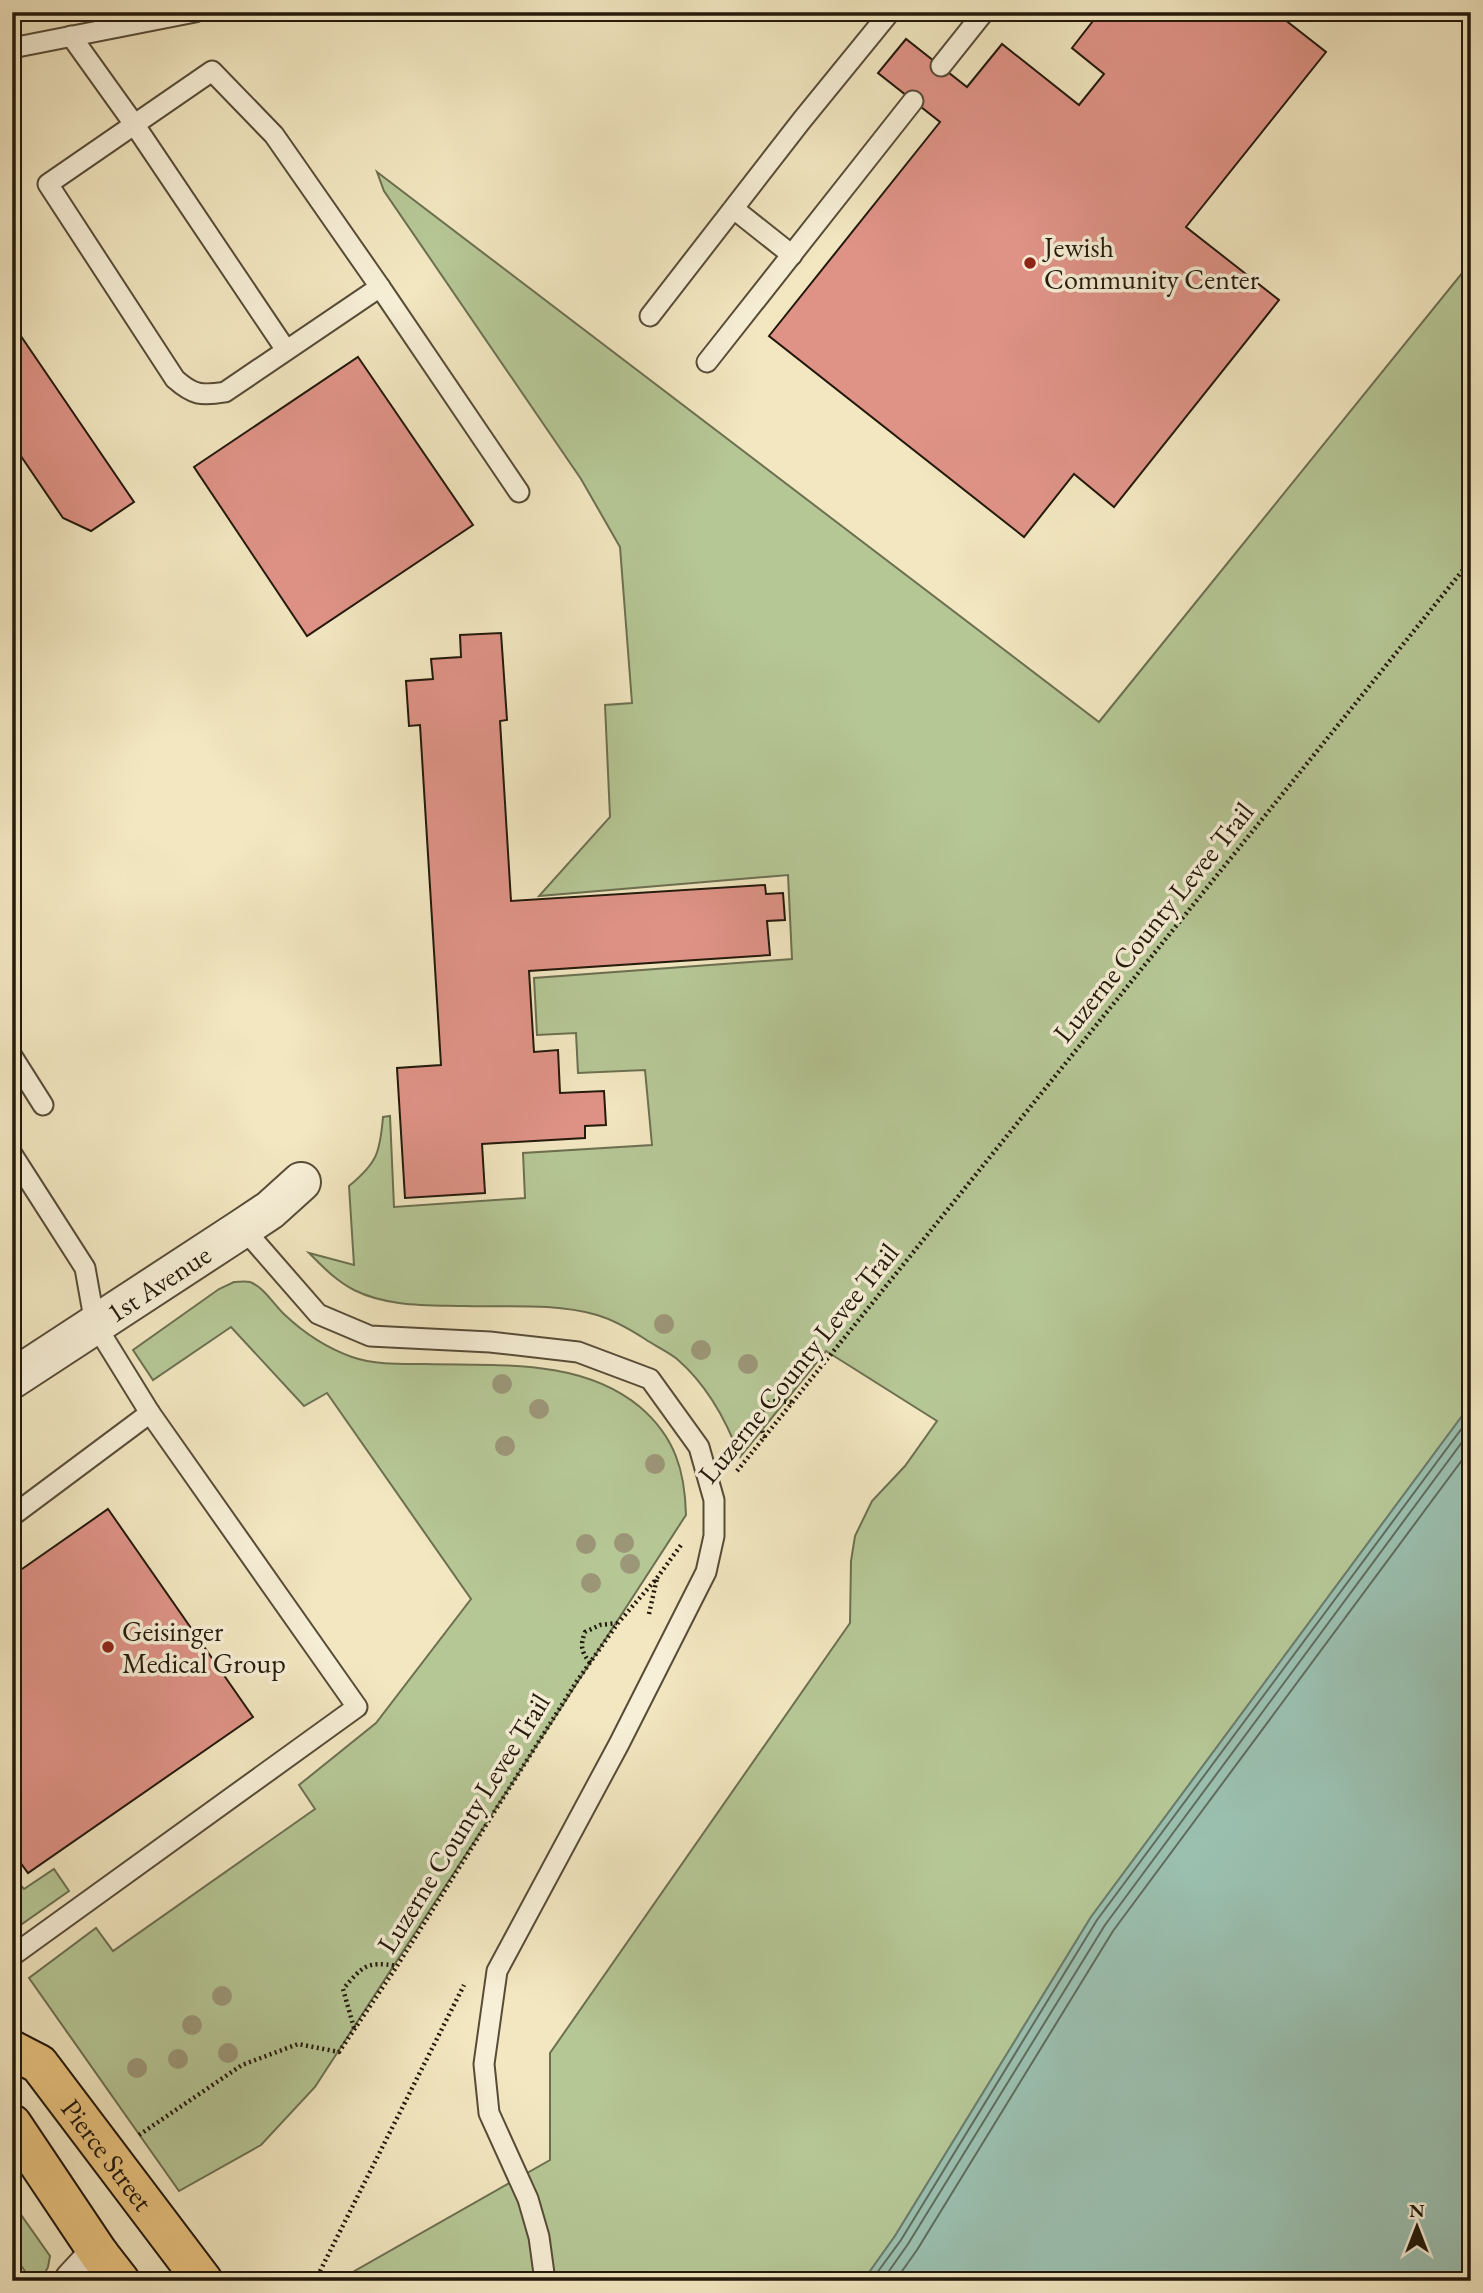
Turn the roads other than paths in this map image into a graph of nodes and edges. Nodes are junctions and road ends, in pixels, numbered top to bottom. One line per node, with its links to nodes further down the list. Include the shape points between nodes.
1 (195, 12): 4 (lane)
2 (890, 12): 9 (lane)
3 (984, 12): 6 (lane)
4 (71, 36): 5 (lane); 8 (lane)
5 (12, 48)
6 (941, 66)
7 (913, 102): 10 (lane)
8 (134, 124): 11 (lane, via 212,71 274,135); 13 (lane); 13 (lane, via 48,184 175,379 190,392 225,392)
9 (734, 209): 10 (lane); 12 (lane)
10 (792, 255): 14 (lane)
11 (380, 287): 13 (lane); 15 (lane)
12 (650, 316)
13 (286, 350)
14 (707, 362)
15 (519, 492)
16 (12, 1056): 17 (lane)
17 (43, 1105)
18 (12, 1154): 21 (lane, via 85,1268)
19 (301, 1182): 20 (street, 1st Avenue)
20 (243, 1228): 21 (street, 1st Avenue); 30 (lane, via 318,1314 370,1336 578,1352 650,1379 699,1447 713,1500 706,1573 498,1971 484,2064 489,2113 528,2199)
21 (95, 1324): 22 (street, 1st Avenue); 23 (lane)
22 (12, 1379)
23 (150, 1413): 24 (lane); 25 (lane, via 357,1707)
24 (12, 1516)
25 (12, 1956)
26 (12, 2050): 29 (main road, Pierce Street, via 39,2064)
27 (12, 2124): 28 (main road)
28 (98, 2272)
29 (199, 2274)
30 (545, 2281)

